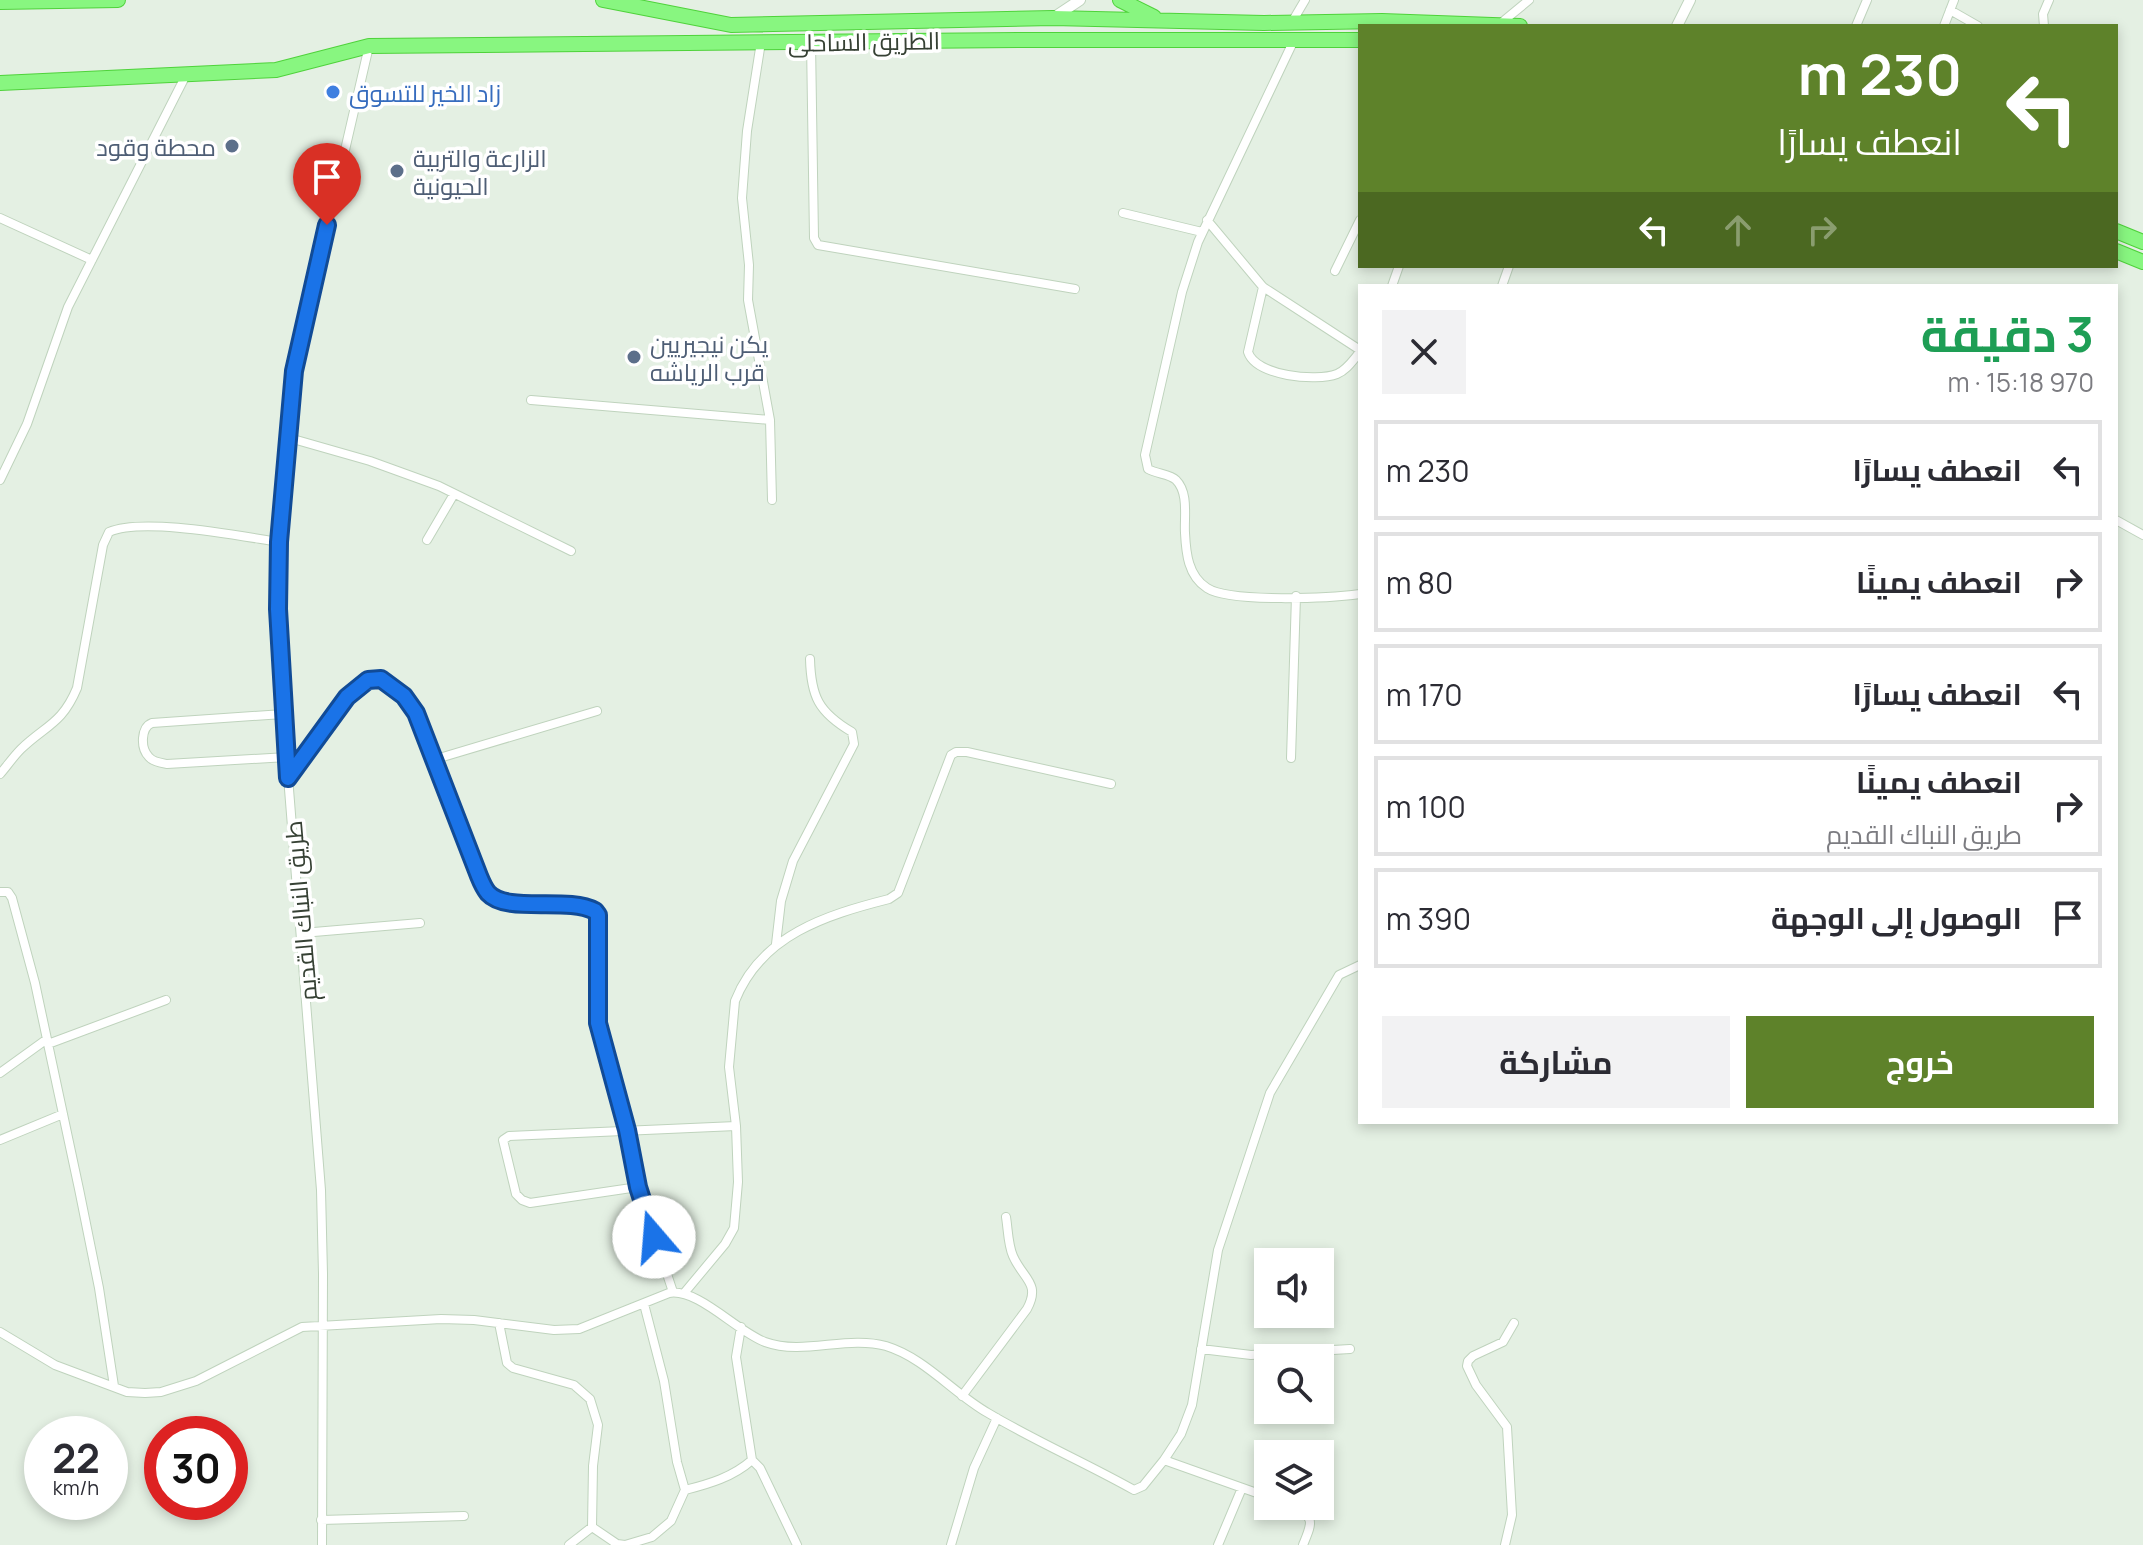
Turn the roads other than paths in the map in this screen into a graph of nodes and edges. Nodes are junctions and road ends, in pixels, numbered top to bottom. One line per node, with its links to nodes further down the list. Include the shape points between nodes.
1 (97, 0): 2 (highway); 12 (highway)
2 (118, 0)
3 (603, 0): 14 (highway, الطريق الساحلى, via 731,25)
4 (1080, 0): 14 (street)
5 (1120, 0): 15 (highway)
6 (1305, 0): 16 (street)
7 (1529, 0): 17 (street)
8 (1690, 0): 19 (street)
9 (1867, 0): 20 (street)
10 (1954, 0): 13 (street)
11 (2049, 0): 23 (street)
12 (0, 2)
13 (1950, 10): 21 (street); 22 (street)
14 (1053, 18): 15 (highway, الطريق الساحلى)
15 (1162, 20): 16 (highway, الطريق الساحلى)
16 (1292, 22): 17 (highway, الطريق الساحلى)
17 (1501, 23): 18 (highway, الطريق الساحلى)
18 (1507, 24)
19 (1678, 24)
20 (1857, 24)
21 (1945, 24)
22 (1974, 24)
23 (2044, 24)
24 (1294, 40): 25 (highway, الطريق الساحلى); 27 (highway, الطريق الساحلى); 33 (street)
25 (1358, 40)
26 (761, 42): 27 (highway, الطريق الساحلى); 28 (highway, الطريق الساحلى); 47 (street, via 742,198 748,300)
27 (811, 42): 43 (street, via 818,245)
28 (369, 46): 29 (highway, الطريق الساحلى, via 286,68); 48 (street, طريق النباك القديم, via 294,371)
29 (186, 75): 30 (highway, الطريق الساحلى); 39 (street)
30 (0, 83)
31 (1123, 213): 35 (street)
32 (0, 218): 39 (street)
33 (1207, 220): 35 (street); 42 (street)
34 (1358, 224): 41 (street)
35 (1202, 232): 58 (street, via 1154,407 1145,455 1148,469 1171,476 1182,488 1187,558 1193,574 1208,589 1255,598)
36 (2118, 232): 37 (highway)
37 (2143, 242)
38 (2118, 252): 40 (highway)
39 (92, 260): 49 (street, via 68,307 27,424)
40 (2143, 262)
41 (1335, 271)
42 (1263, 287): 44 (street); 45 (street, via 1248,352 1260,368 1285,375 1328,376 1346,368)
43 (1075, 289)
44 (1358, 350)
45 (1358, 353)
46 (531, 400): 47 (street)
47 (770, 420): 51 (street)
48 (286, 437): 50 (street, via 370,461); 55 (street, طريق النباك القديم)
49 (0, 480)
50 (454, 494): 54 (street); 56 (street)
51 (772, 500)
52 (2118, 521): 53 (street)
53 (2143, 535)
54 (427, 540)
55 (279, 542): 61 (street, طريق النباك القديم); 65 (street, via 157,527 109,532 69,708)
56 (571, 551)
57 (1358, 594): 58 (street)
58 (1296, 596): 63 (street)
59 (810, 659): 71 (street, via 815,695 825,712 852,732 854,744 793,861)
60 (597, 711): 64 (street)
61 (283, 714): 62 (street, طريق النباك القديم); 62 (street, via 152,723 143,730 150,760 167,764)
62 (287, 757): 66 (street, طريق النباك القديم)
63 (1291, 758)
64 (436, 759): 66 (street, via 404,696 381,679 368,680 347,697); 78 (street, via 488,894 505,902 590,908 598,915 598,1023)
65 (0, 774)
66 (288, 778): 70 (street, طريق النباك القديم)
67 (1111, 784): 71 (street, via 956,752 898,893 813,923)
68 (0, 892): 74 (street, via 12,898)
69 (420, 923): 70 (street)
70 (302, 933): 87 (street, طريق النباك القديم, via 321,1190)
71 (776, 944): 77 (street, via 735,1001 729,1067)
72 (1358, 966): 90 (street, via 1339,975 1270,1093 1218,1250)
73 (166, 1000): 74 (street)
74 (48, 1042): 75 (street); 76 (street)
75 (0, 1073)
76 (63, 1114): 79 (street); 92 (street)
77 (736, 1126): 78 (street); 83 (street, via 734,1228)
78 (627, 1130): 80 (street); 80 (street, via 509,1136 503,1144 516,1194 530,1203)
79 (0, 1140)
80 (638, 1187): 82 (street)
81 (1006, 1217): 93 (street, via 1013,1256 1034,1288 1033,1296)
82 (673, 1292): 83 (street); 84 (street)
83 (685, 1292): 88 (street)
84 (644, 1304): 85 (street, via 579,1329); 98 (street)
85 (499, 1323): 87 (street, via 441,1319); 103 (street, via 507,1363 574,1385 590,1399 598,1425)
86 (1514, 1323): 110 (street, via 1503,1342 1473,1356 1467,1366 1507,1427 1512,1515)
87 (322, 1326): 92 (street, via 290,1331 210,1375 161,1392 127,1392); 101 (street, طريق النباك القديم)
88 (741, 1327): 93 (street, via 775,1345 869,1343 898,1350); 95 (street, via 736,1357)
89 (0, 1332): 92 (street, via 55,1365)
90 (1201, 1349): 91 (street, via 1251,1355); 96 (street, via 1192,1405)
91 (1350, 1349)
92 (114, 1386)
93 (962, 1396): 94 (street)
94 (997, 1418): 96 (street, via 1134,1490); 107 (street, via 974,1468)
95 (752, 1460): 98 (street, via 710,1484); 106 (street)
96 (1164, 1460): 97 (street)
97 (1242, 1488): 99 (street); 108 (street)
98 (685, 1490): 103 (street, via 671,1521 652,1537 617,1544)
99 (1254, 1492)
100 (464, 1516): 101 (street)
101 (321, 1520): 104 (street, طريق النباك القديم)
102 (1310, 1520): 109 (street)
103 (592, 1527): 105 (street)
104 (322, 1545)
105 (569, 1545)
106 (797, 1545)
107 (951, 1545)
108 (1218, 1545)
109 (1303, 1545)
110 (1505, 1545)

